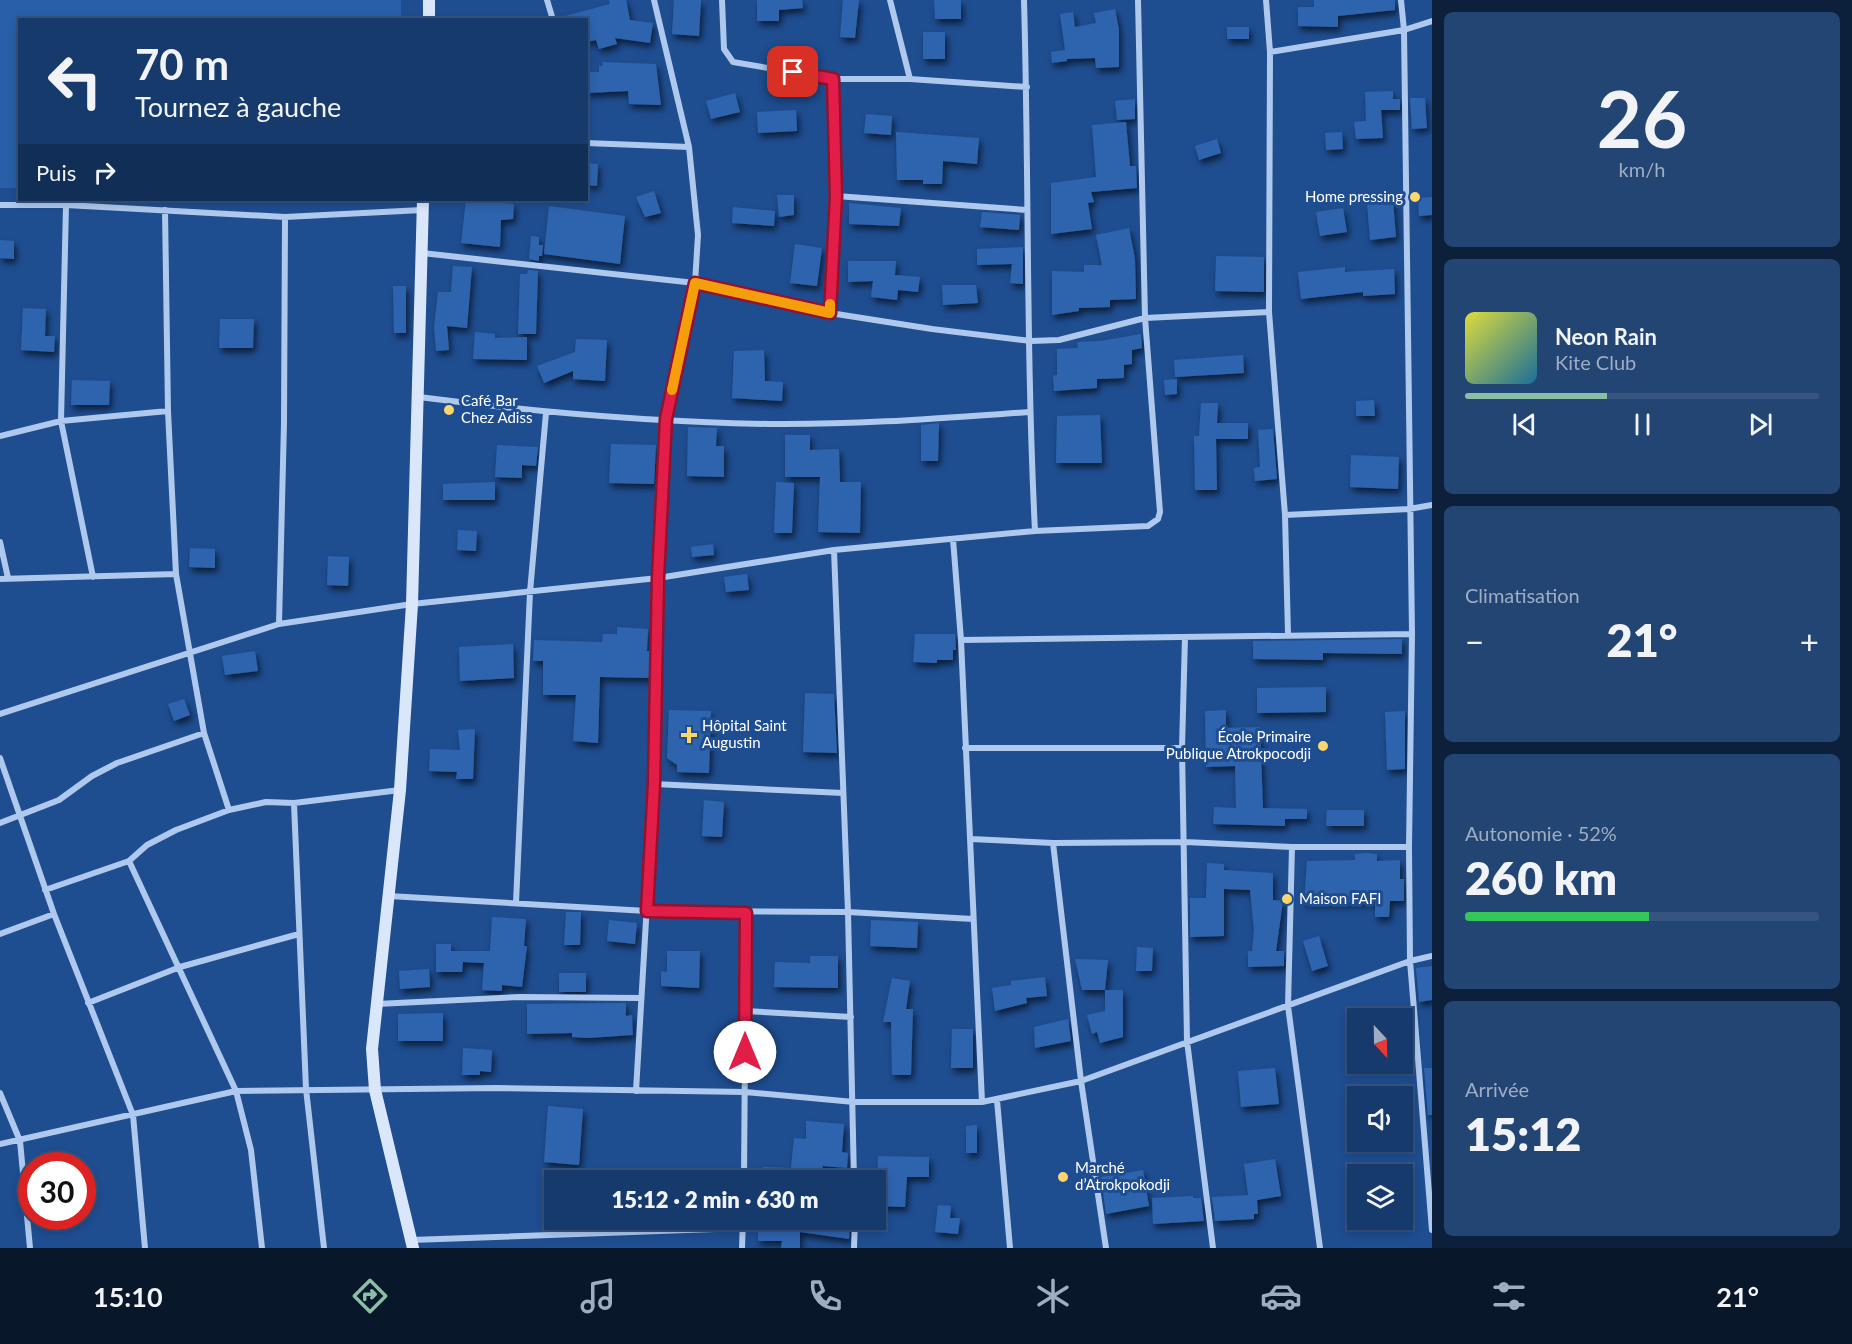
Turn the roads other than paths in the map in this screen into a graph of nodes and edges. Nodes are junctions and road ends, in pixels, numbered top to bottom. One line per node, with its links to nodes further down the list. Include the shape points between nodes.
1 (429, 0): 10 (main road)
2 (547, 0): 11 (street)
3 (654, 0): 19 (street)
4 (722, 0): 15 (street, via 724,49 733,62)
5 (890, 0): 16 (street)
6 (1024, 0): 17 (street)
7 (1138, 0): 31 (street)
8 (1266, 0): 14 (street)
9 (1401, 0): 13 (street)
10 (429, 18)
11 (552, 18)
12 (1432, 21): 13 (street)
13 (1404, 30): 14 (street); 41 (street)
14 (1270, 52): 29 (street)
15 (833, 79): 16 (street); 20 (street)
16 (910, 79): 17 (street)
17 (1027, 87): 25 (street)
18 (588, 141): 19 (street)
19 (689, 147): 28 (street, via 697,217)
20 (836, 196): 25 (street); 30 (street)
21 (0, 205): 22 (street)
22 (66, 205): 24 (street); 38 (street)
23 (422, 205): 26 (street); 27 (main road)
24 (165, 210): 26 (street); 34 (street)
25 (1027, 210): 32 (street)
26 (285, 217): 54 (street)
27 (421, 253): 28 (street); 33 (main road)
28 (695, 283): 30 (street); 37 (street)
29 (1269, 312): 31 (street); 42 (street)
30 (830, 313): 32 (street)
31 (1145, 318): 32 (street, via 1059,340); 43 (street, via 1158,519 1148,526)
32 (1031, 341): 35 (street)
33 (419, 397): 36 (street); 53 (main road)
34 (168, 411): 38 (street); 47 (street)
35 (1029, 412): 37 (street, via 769,424); 43 (street)
36 (546, 413): 37 (street); 52 (street)
37 (666, 419): 50 (street)
38 (61, 421): 39 (street); 48 (street)
39 (0, 436)
40 (1432, 505): 41 (street)
41 (1409, 509): 42 (street); 56 (street)
42 (1285, 515): 55 (street)
43 (1035, 531): 44 (street)
44 (953, 539): 46 (street); 58 (street)
45 (0, 542): 49 (street)
46 (834, 550): 50 (street); 67 (street)
47 (176, 574): 48 (street); 59 (street)
48 (93, 577): 49 (street)
49 (8, 578): 51 (street)
50 (658, 578): 52 (street); 65 (street)
51 (0, 579)
52 (530, 592): 53 (street); 80 (street)
53 (412, 604): 54 (street); 66 (main road)
54 (279, 624): 59 (street)
55 (1288, 634): 56 (street); 57 (street)
56 (1412, 634): 76 (street)
57 (1185, 637): 58 (street); 63 (street)
58 (961, 640): 62 (street)
59 (190, 652): 60 (street); 61 (street)
60 (0, 714)
61 (204, 733): 69 (street); 70 (street, via 117,763 59,800)
62 (965, 748): 63 (street); 72 (street)
63 (1182, 748): 73 (street)
64 (0, 759): 70 (street)
65 (654, 784): 67 (street); 81 (street)
66 (400, 790): 68 (street); 79 (main road)
67 (843, 793): 82 (street)
68 (294, 803): 69 (street, via 267,802); 87 (street)
69 (229, 810): 77 (street, via 176,830)
70 (22, 816): 71 (street); 78 (street)
71 (0, 823)
72 (970, 839): 74 (street); 85 (street)
73 (1185, 842): 74 (street); 75 (street); 97 (street)
74 (1053, 843): 98 (street)
75 (1292, 847): 76 (street); 94 (street)
76 (1409, 847): 89 (street)
77 (129, 861): 78 (street); 90 (street)
78 (45, 890): 84 (street)
79 (388, 896): 80 (street); 93 (main road)
80 (516, 903): 81 (street)
81 (647, 911): 83 (street); 91 (street)
82 (848, 912): 83 (street); 85 (street); 96 (street)
83 (746, 913): 95 (street)
84 (54, 914): 86 (street); 92 (street)
85 (973, 919): 107 (street)
86 (0, 934)
87 (299, 934): 90 (street); 99 (street)
88 (1432, 956): 89 (street)
89 (1410, 960): 94 (street); 116 (street)
90 (180, 967): 92 (street); 101 (street)
91 (640, 998): 93 (street, via 520,997); 102 (street)
92 (88, 1003): 108 (street)
93 (376, 1004): 100 (main road, via 372,1049)
94 (1288, 1006): 97 (street); 128 (street)
95 (745, 1011): 96 (street); 103 (street)
96 (851, 1017): 106 (street)
97 (1187, 1041): 98 (street); 127 (street)
98 (1081, 1081): 105 (street); 118 (street)
99 (306, 1089): 100 (street); 101 (street); 122 (street)
100 (375, 1090): 102 (street); 117 (main road)
101 (236, 1091): 108 (street); 121 (street, via 250,1150)
102 (636, 1091): 103 (street)
103 (745, 1092): 106 (street); 111 (street)
104 (0, 1093): 109 (street)
105 (997, 1100): 107 (street); 125 (street)
106 (854, 1102): 107 (street); 112 (street)
107 (982, 1102)
108 (133, 1115): 109 (street); 120 (street)
109 (20, 1141): 110 (street); 119 (street)
110 (0, 1144)
111 (744, 1170)
112 (854, 1170)
113 (702, 1230): 117 (street)
114 (743, 1230): 123 (street)
115 (855, 1230): 124 (street)
116 (1432, 1230)
117 (412, 1244)
118 (1105, 1247): 126 (street)
119 (30, 1248)
120 (145, 1248)
121 (262, 1248)
122 (324, 1248)
123 (742, 1248)
124 (854, 1248)
125 (1010, 1248)
126 (1097, 1248)
127 (1213, 1248)
128 (1320, 1248)

